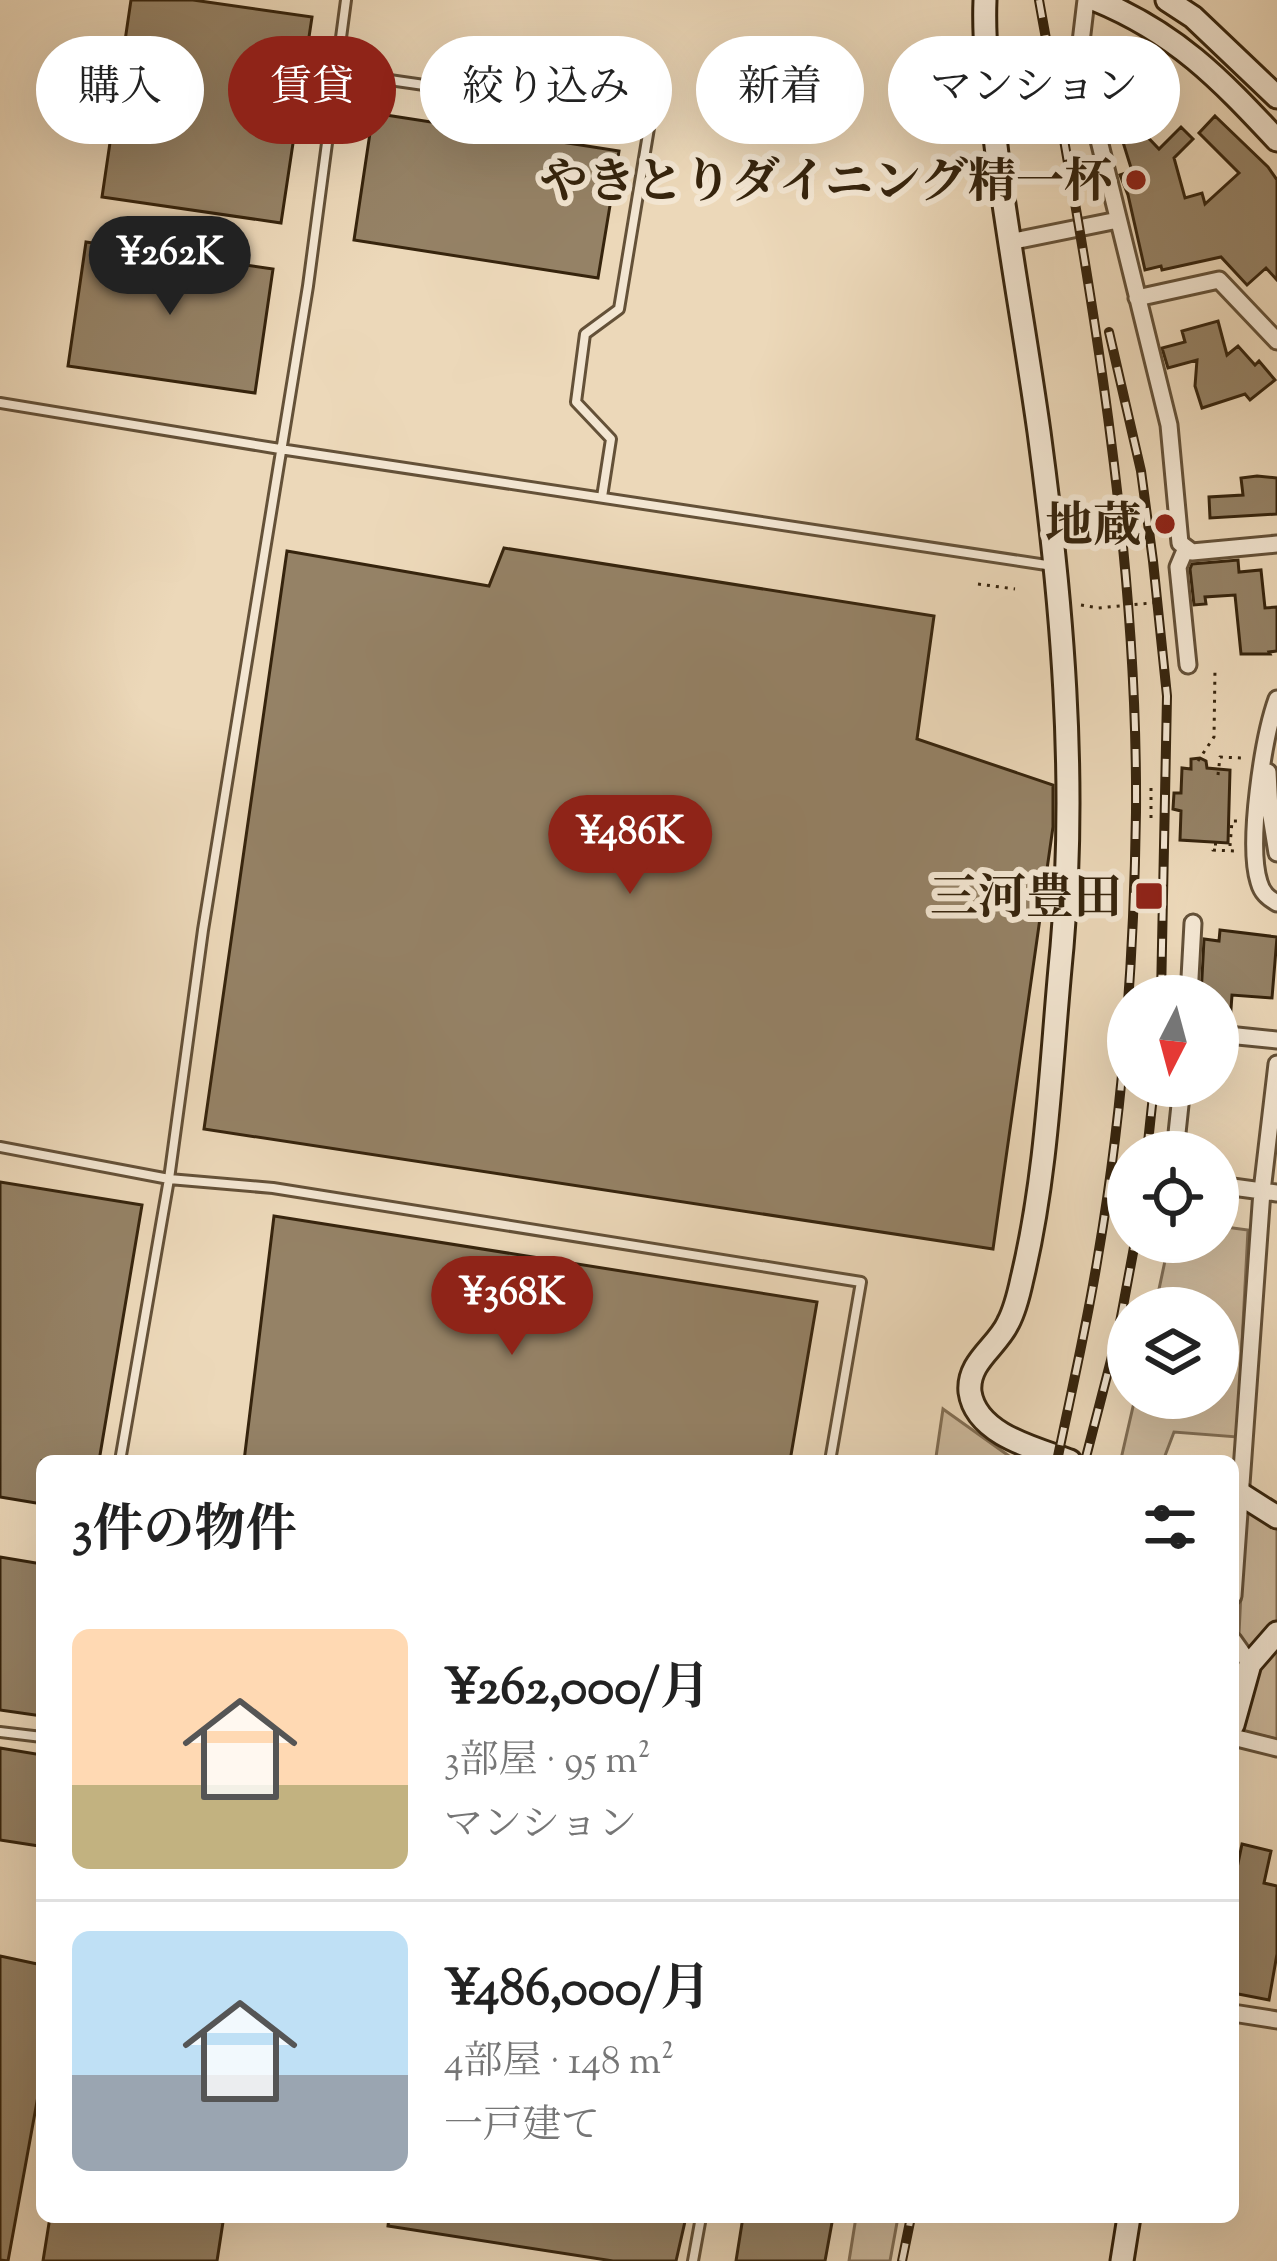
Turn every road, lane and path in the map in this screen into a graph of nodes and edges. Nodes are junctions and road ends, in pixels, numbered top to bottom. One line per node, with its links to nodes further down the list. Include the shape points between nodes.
1 (346, 0): 6 (lane)
2 (985, 0): 12 (street)
3 (1086, 0): 11 (street, via 1079,59)
4 (1096, 0): 9 (street, via 1191,54)
5 (1167, 0): 8 (street)
6 (340, 36)
7 (396, 81): 17 (lane, via 639,116 649,128 619,309 585,334 575,401 611,439)
8 (1273, 85)
9 (1277, 140)
10 (325, 144): 16 (lane)
11 (1118, 220): 12 (street); 13 (street)
12 (1009, 242): 20 (street)
13 (1137, 298): 14 (street, via 1220,280); 19 (street, via 1169,425)
14 (1277, 340)
15 (0, 403): 16 (lane)
16 (280, 449): 17 (lane); 47 (lane)
17 (602, 496): 20 (lane)
18 (1277, 544): 19 (street)
19 (1186, 548): 23 (street)
20 (1054, 566): 52 (street, via 1070,830 1040,1191 1009,1322 973,1372 970,1392 995,1429)
21 (978, 584): 22 (path)
22 (1015, 590)
23 (1180, 600): 24 (path); 25 (street)
24 (1077, 605)
25 (1188, 665)
26 (1215, 669): 30 (path, via 1214,737)
27 (1277, 699): 28 (street)
28 (1269, 739): 31 (street); 40 (street, via 1258,791 1257,874)
29 (1244, 758): 32 (path, via 1220,757)
30 (1198, 761)
31 (1272, 766): 39 (street)
32 (1218, 775)
33 (1151, 782): 34 (path)
34 (1150, 818)
35 (1232, 820): 37 (path)
36 (1217, 844): 38 (path, via 1213,850)
37 (1230, 846)
38 (1238, 851)
39 (1277, 853)
40 (1277, 904)
41 (1193, 923): 42 (street)
42 (1191, 975)
43 (1239, 1036): 44 (street)
44 (1277, 1040)
45 (1277, 1064): 49 (street)
46 (0, 1147): 47 (lane)
47 (169, 1178): 50 (lane); 51 (lane, via 861,1282)
48 (1239, 1188): 49 (street)
49 (1269, 1192): 53 (street)
50 (121, 1455)
51 (831, 1455)
52 (1056, 1455)
53 (1239, 1466)
54 (1239, 1495): 55 (street)
55 (1277, 1517)
56 (1277, 1633): 58 (street)
57 (1239, 1648): 58 (street)
58 (1250, 1664): 59 (street)
59 (1239, 1703)
60 (0, 1732): 61 (lane)
61 (36, 1736)
62 (1239, 1738): 63 (street)
63 (1277, 1748)
64 (1239, 2015): 65 (street)
65 (1277, 2020)
66 (700, 2223): 68 (lane)
67 (1128, 2223): 69 (street)
68 (693, 2261)
69 (1122, 2261)

